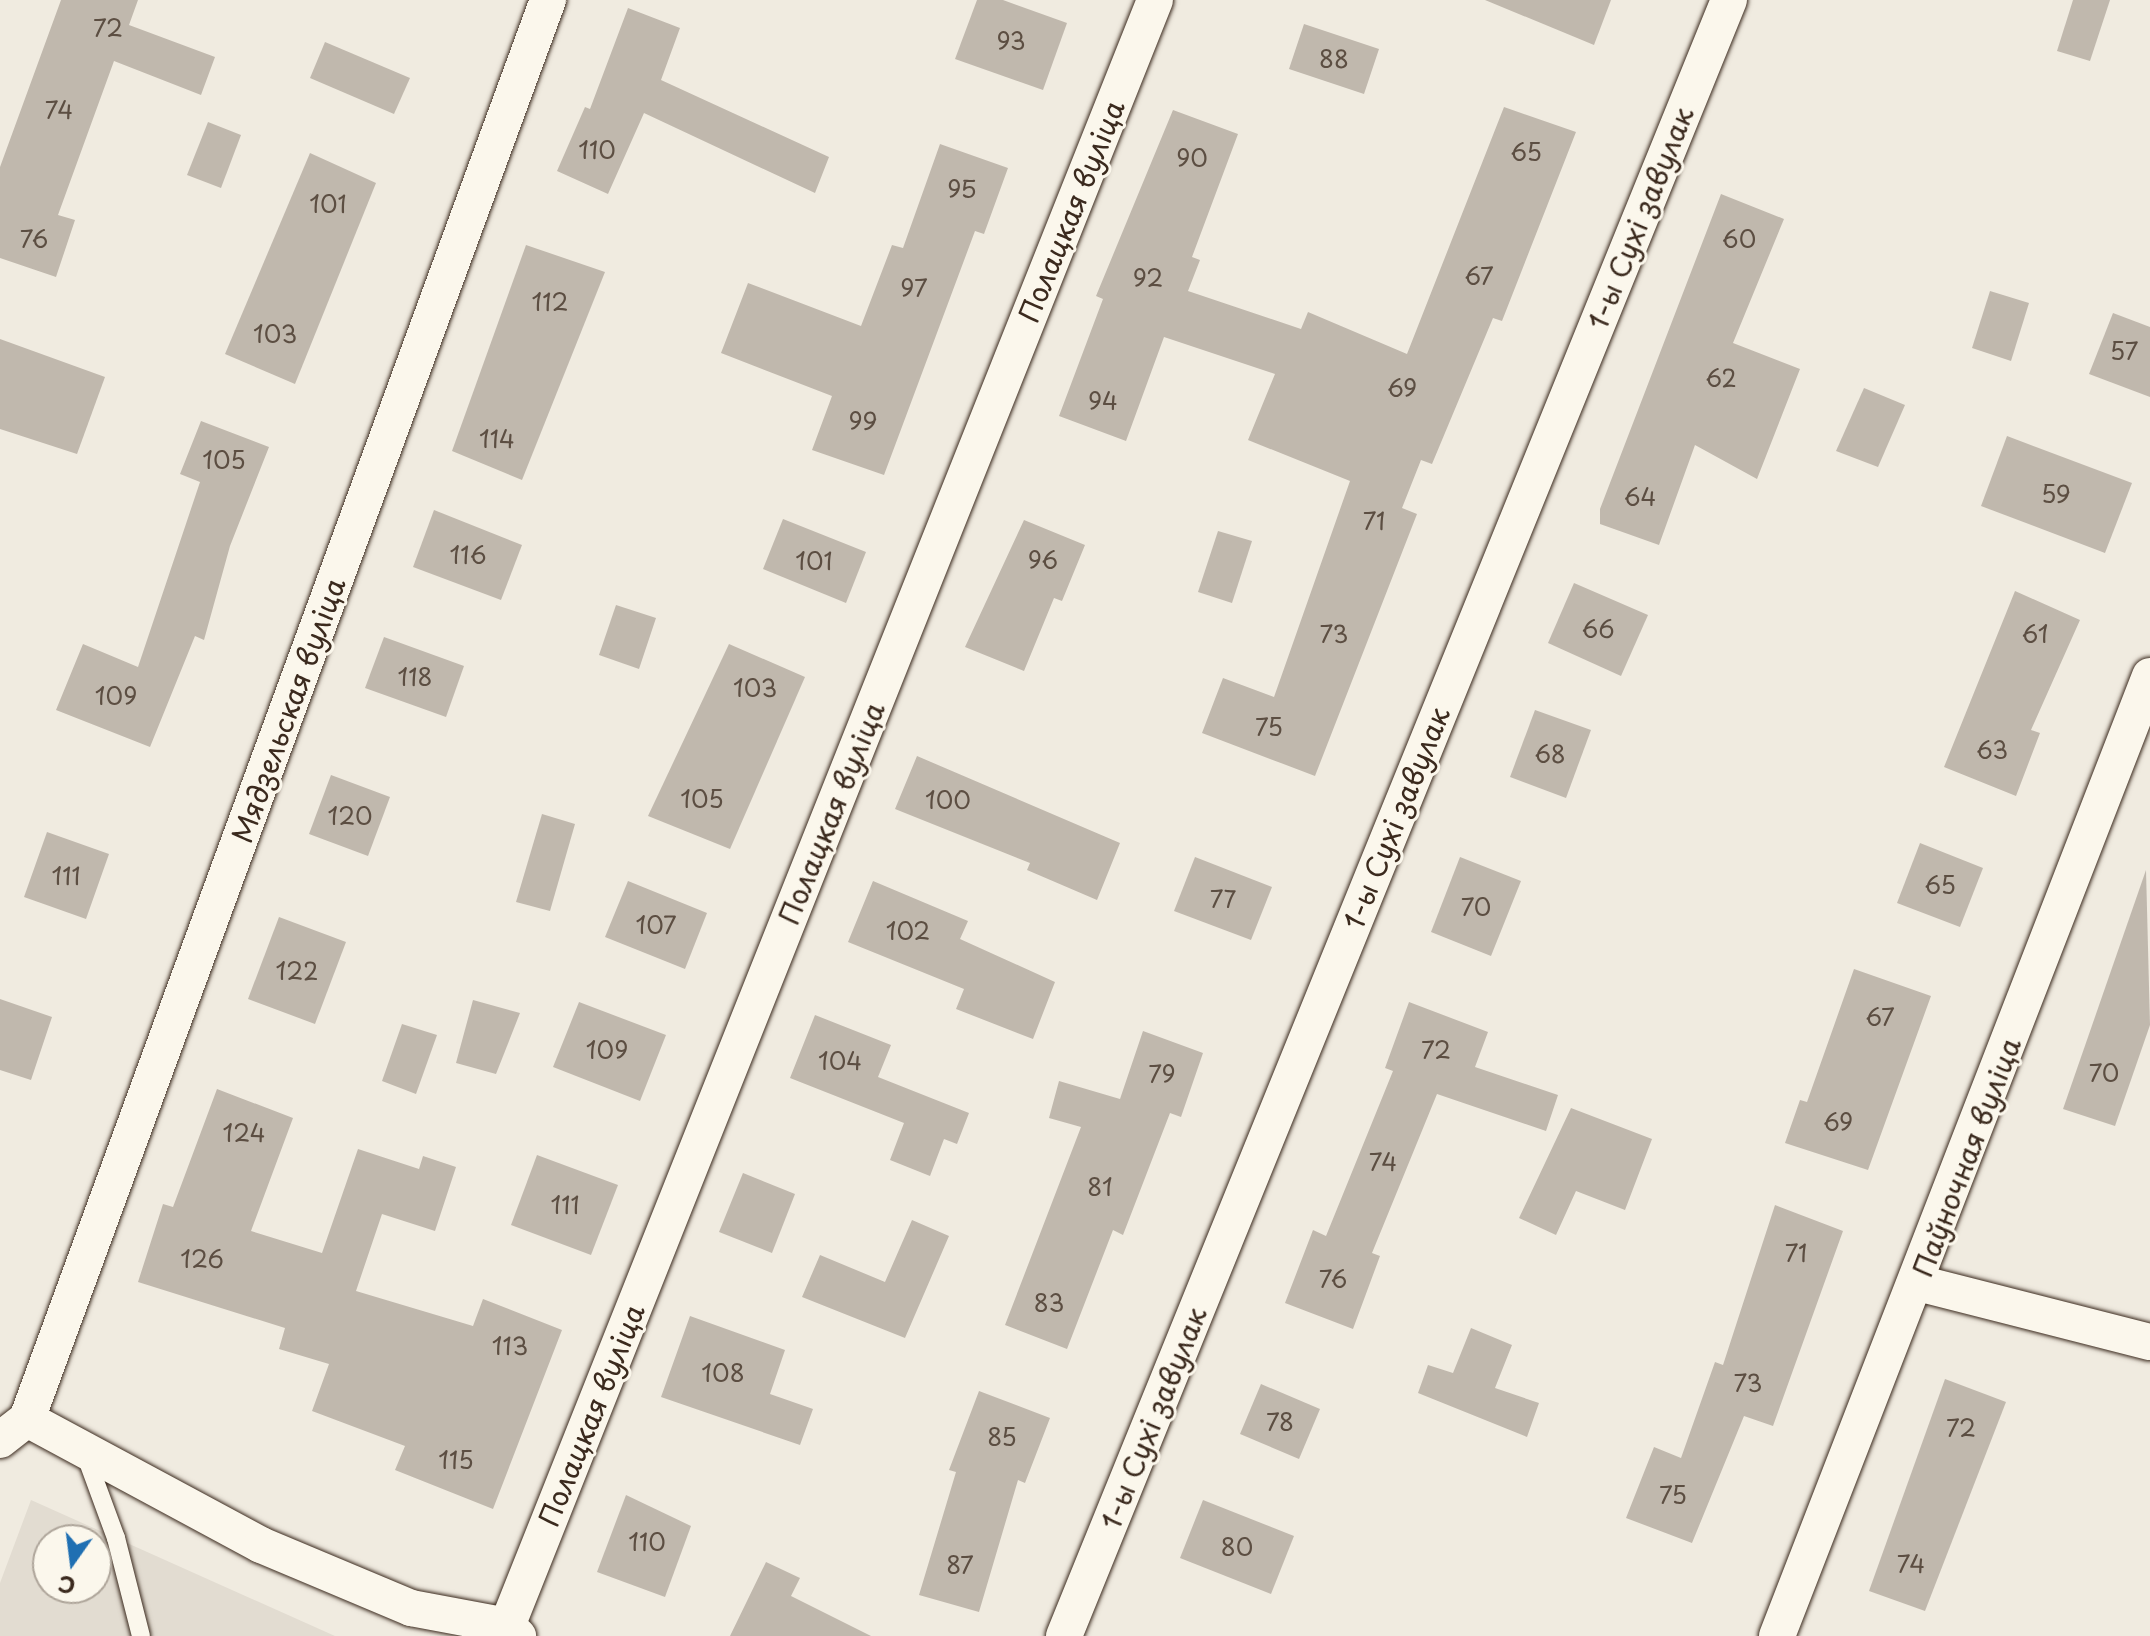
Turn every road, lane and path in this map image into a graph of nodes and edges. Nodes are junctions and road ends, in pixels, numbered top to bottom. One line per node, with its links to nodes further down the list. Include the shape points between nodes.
1 (548, 0): 7 (street, Мядзельская вуліца)
2 (1155, 0): 9 (street, Полацкая вуліца)
3 (1729, 0): 11 (street, 1-ы Сухі завулак)
4 (2150, 676): 5 (street, Паўночная вуліца)
5 (1918, 1283): 6 (street); 12 (street, Паўночная вуліца)
6 (2150, 1342)
7 (13, 1430): 8 (street)
8 (83, 1449): 9 (street, via 261,1545 397,1602); 10 (lane, via 116,1538)
9 (512, 1631)
10 (141, 1636)
11 (1064, 1636)
12 (1777, 1636)

